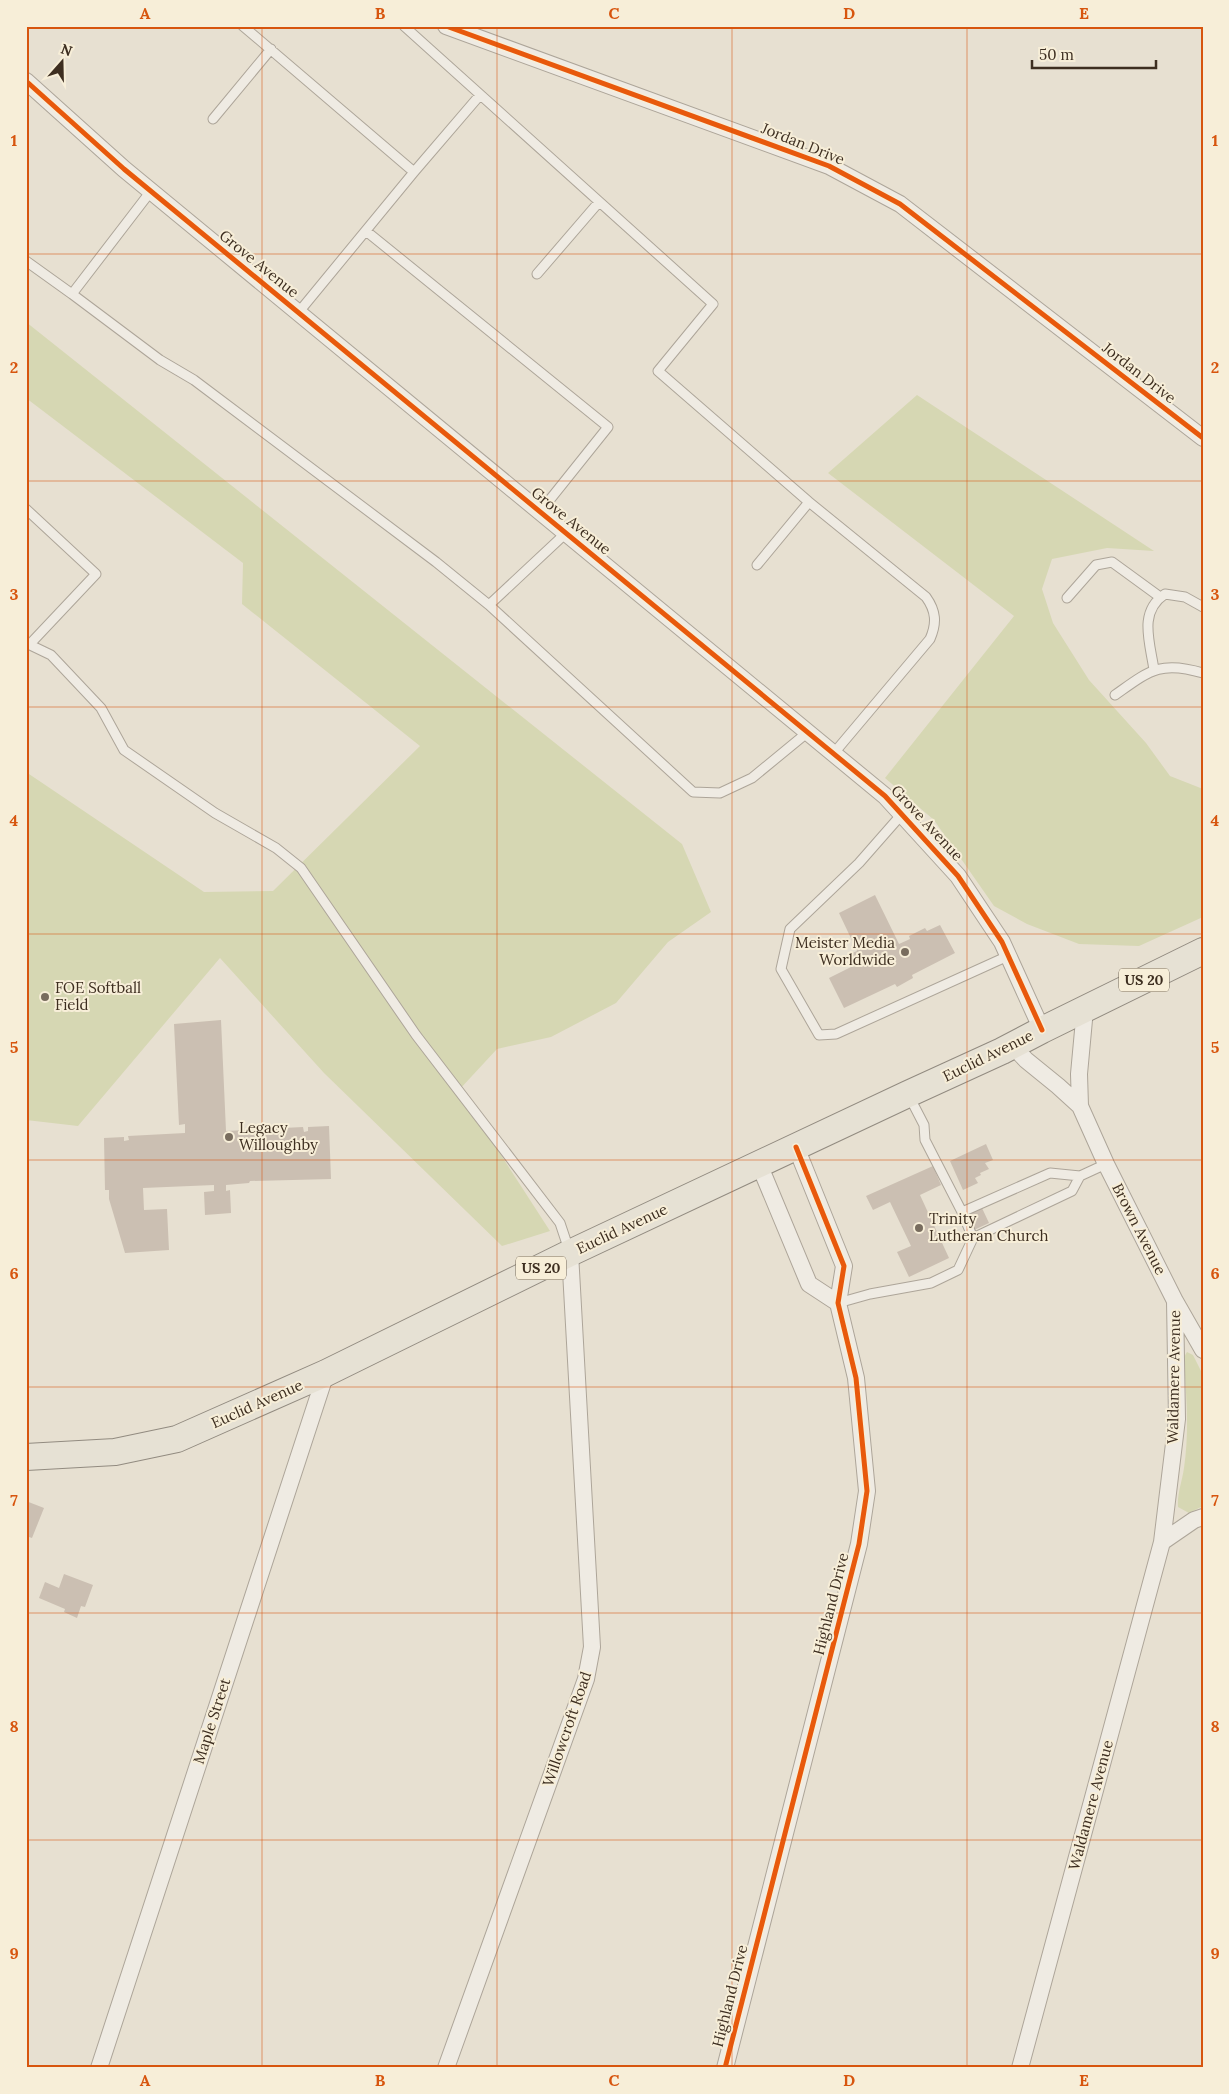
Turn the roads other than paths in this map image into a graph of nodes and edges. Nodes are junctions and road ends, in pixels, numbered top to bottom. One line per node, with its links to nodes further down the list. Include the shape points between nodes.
1 (243, 26): 4 (lane)
2 (404, 26): 6 (lane)
3 (446, 26): 16 (street, Jordan Drive, via 829,166 892,200)
4 (271, 49): 7 (lane); 8 (lane)
5 (26, 81): 9 (street, Grove Avenue)
6 (480, 96): 8 (lane); 10 (lane)
7 (213, 119)
8 (414, 172): 11 (lane)
9 (151, 191): 14 (lane); 15 (street, Grove Avenue)
10 (599, 202): 13 (lane); 17 (lane, via 714,304 658,371)
11 (366, 231): 15 (lane); 19 (lane, via 608,427)
12 (26, 261): 14 (lane)
13 (538, 274)
14 (72, 294): 24 (lane, via 160,360 202,386 436,562)
15 (298, 313): 19 (street, Grove Avenue)
16 (1203, 438)
17 (809, 502): 21 (lane); 31 (lane, via 926,597 934,608 935,618 930,639)
18 (26, 509): 26 (lane, via 96,574)
19 (540, 512): 20 (street, Grove Avenue)
20 (566, 533): 24 (lane); 30 (street, Grove Avenue)
21 (758, 565)
22 (1160, 597): 23 (lane, via 1112,562 1104,562 1096,565); 25 (lane, via 1165,594 1185,597); 27 (lane, via 1154,601 1148,616)
23 (1067, 598)
24 (488, 605): 30 (lane, via 693,792 720,793 752,778)
25 (1203, 607)
26 (28, 644): 46 (lane, via 50,655 100,708 124,750 302,868 416,1035 560,1223)
27 (1154, 670): 28 (lane, via 1165,666); 29 (lane)
28 (1203, 672)
29 (1115, 695)
30 (808, 732): 31 (street, Grove Avenue)
31 (834, 753): 32 (street, Grove Avenue)
32 (902, 814): 34 (street, Grove Avenue, via 958,876); 34 (lane, via 859,863 790,929 781,969 819,1035 836,1034)
33 (1203, 951): 35 (main road, Euclid Avenue / US 20)
34 (1008, 956): 36 (street, Grove Avenue)
35 (1085, 1009): 36 (main road, Euclid Avenue / US 20); 39 (street, Brown Avenue, via 1079,1074)
36 (1042, 1030): 37 (main road, Euclid Avenue / US 20)
37 (1013, 1046): 38 (main road, Euclid Avenue / US 20); 39 (street, Brown Avenue)
38 (908, 1094): 40 (main road, Euclid Avenue / US 20); 44 (lane, via 924,1125 925,1140)
39 (1080, 1106): 42 (street, Brown Avenue)
40 (796, 1147): 41 (main road, Euclid Avenue / US 20); 48 (street, Highland Drive, via 844,1266)
41 (759, 1164): 46 (main road, Euclid Avenue / US 20); 48 (street, via 809,1284)
42 (1106, 1164): 43 (lane); 47 (street, Brown Avenue)
43 (1080, 1176): 44 (lane, via 1050,1173); 45 (lane, via 1072,1190)
44 (962, 1212): 45 (lane)
45 (973, 1238): 48 (lane, via 958,1270 932,1283)
46 (570, 1253): 50 (main road, Euclid Avenue / US 20); 55 (street, Willowcroft Road, via 592,1647 586,1679)
47 (1175, 1301): 49 (street, Brown Avenue); 53 (street, Waldamere Avenue, via 1176,1419)
48 (838, 1303): 56 (street, Highland Drive, via 856,1378 867,1491 859,1544)
49 (1203, 1350)
50 (326, 1374): 51 (main road, Euclid Avenue / US 20, via 177,1439 115,1452); 54 (street, Maple Street)
51 (26, 1457)
52 (1203, 1517): 53 (street)
53 (1162, 1542): 57 (street, Waldamere Avenue)
54 (99, 2068)
55 (446, 2068)
56 (725, 2068)
57 (1020, 2068)

